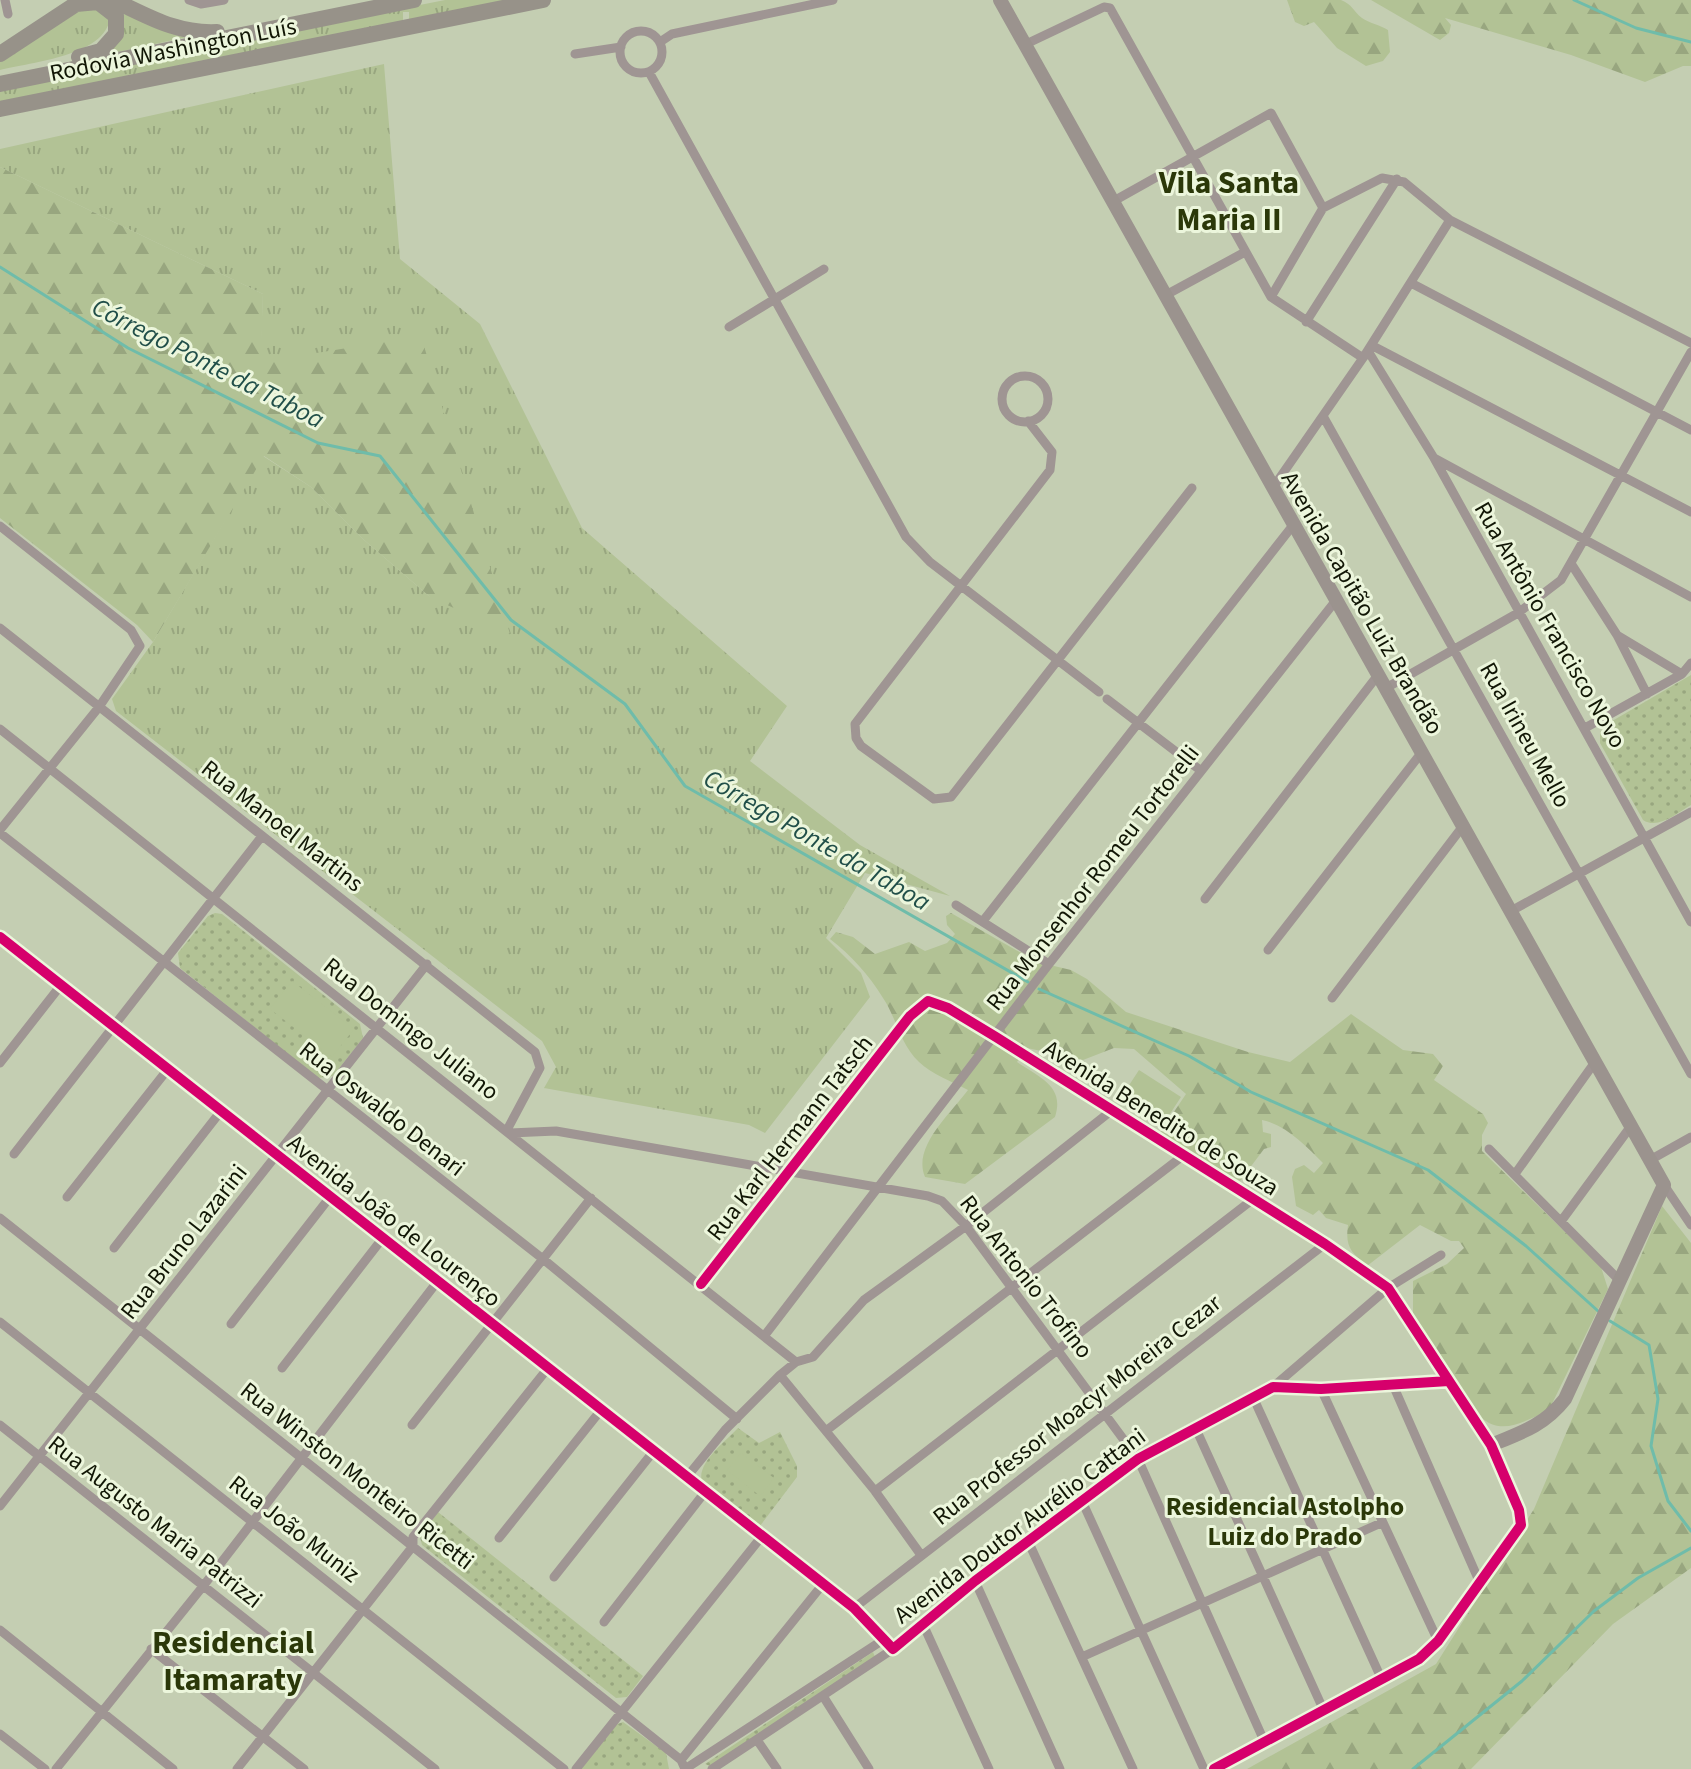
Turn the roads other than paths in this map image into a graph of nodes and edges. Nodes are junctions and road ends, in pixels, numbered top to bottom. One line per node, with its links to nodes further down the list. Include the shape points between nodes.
1 (5, 0): 9 (street)
2 (189, 0): 3 (street)
3 (224, 0)
4 (414, 0): 10 (highway, Rodovia Washington Luís)
5 (543, 0): 19 (highway, Rodovia Washington Luís)
6 (833, 0): 11 (street, via 672,34)
7 (1000, 0): 12 (street, Avenida Capitão Luiz Brandão)
8 (104, 1): 10 (highway, via 180,30); 14 (highway, via 76,4); 17 (highway, via 117,25 101,51)
9 (8, 14)
10 (282, 26): 18 (highway, Rodovia Washington Luís)
11 (660, 42): 13 (street, via 654,34 639,31 629,34); 16 (street, via 662,57)
12 (1024, 45): 20 (street, via 1104,7 1113,11); 22 (street, Avenida Capitão Luiz Brandão)
13 (621, 47): 15 (street); 16 (street, via 629,70)
14 (0, 54)
15 (575, 54)
16 (649, 72): 30 (street)
17 (0, 76)
18 (0, 84)
19 (0, 109)
20 (1192, 157): 22 (street); 23 (street, via 1271,113); 25 (street)
21 (1397, 179): 23 (street, via 1376,180); 24 (street); 31 (street)
22 (1112, 202): 28 (street, Avenida Capitão Luiz Brandão)
23 (1323, 208): 29 (street)
24 (1450, 220): 27 (street); 33 (street)
25 (1245, 252): 28 (street); 29 (street)
26 (824, 269): 30 (street)
27 (1411, 283): 34 (street); 36 (street)
28 (1164, 296): 43 (street, Avenida Capitão Luiz Brandão)
29 (1271, 297): 31 (street)
30 (774, 301): 32 (street); 49 (street, via 899,527 922,555)
31 (1306, 322): 34 (street)
32 (729, 327)
33 (1691, 343)
34 (1367, 352): 37 (street); 40 (street, Rua Antônio Francisco Novo); 41 (street)
35 (1691, 352): 36 (street)
36 (1656, 411): 39 (street); 41 (street)
37 (1323, 416): 43 (street); 55 (street, Rua Irineu Mello)
38 (1028, 421): 38 (street, via 1042,413 1047,392 1037,379 1021,376 1004,389 1002,405 1012,418); 49 (street, via 1050,448 1052,466)
39 (1691, 430)
40 (1434, 458): 47 (street); 52 (street, Rua Antônio Francisco Novo)
41 (1620, 475): 44 (street); 47 (street)
42 (1192, 488): 56 (street)
43 (1272, 489): 45 (street, Avenida Capitão Luiz Brandão)
44 (1691, 512)
45 (1294, 524): 51 (street, Avenida Capitão Luiz Brandão); 62 (street)
46 (0, 526): 61 (street, via 138,638 140,649)
47 (1585, 540): 48 (street); 50 (street)
48 (1572, 565): 52 (street); 54 (street)
49 (961, 586): 56 (street); 56 (street, via 856,720 854,733 861,746 934,799 945,800)
50 (1691, 597)
51 (1337, 599): 59 (street, Avenida Capitão Luiz Brandão); 67 (street, Rua Monsenhor Romeu Tortorelli)
52 (1518, 613): 55 (street); 63 (street, Rua Antônio Francisco Novo)
53 (0, 628): 61 (street, Rua Manoel Martins)
54 (1617, 635): 58 (street); 60 (street)
55 (1454, 650): 59 (street); 73 (street, Rua Irineu Mello)
56 (1058, 661): 62 (street)
57 (1691, 663): 58 (street)
58 (1682, 674): 60 (street)
59 (1382, 682): 65 (street, Avenida Capitão Luiz Brandão); 75 (street)
60 (1647, 694): 63 (street)
61 (99, 707): 66 (street); 71 (street, Rua Manoel Martins)
62 (1137, 722): 67 (street); 78 (street)
63 (1585, 728): 72 (street, Rua Antônio Francisco Novo)
64 (0, 729): 66 (street, Rua Domingo Juliano)
65 (1422, 752): 69 (street, Avenida Capitão Luiz Brandão); 81 (street)
66 (49, 768): 70 (street); 74 (street, Rua Domingo Juliano)
67 (1200, 770): 84 (street, Rua Monsenhor Romeu Tortorelli)
68 (1691, 812): 72 (street)
69 (1463, 826): 77 (street, Avenida Capitão Luiz Brandão); 86 (street)
70 (0, 832): 82 (street, Rua Oswaldo Denari)
71 (262, 836): 74 (street); 83 (street, Rua Manoel Martins)
72 (1645, 837): 73 (street); 79 (street, Rua Antônio Francisco Novo)
73 (1579, 872): 77 (street); 94 (street, Rua Irineu Mello)
74 (213, 898): 82 (street); 89 (street, Rua Domingo Juliano)
75 (1205, 899)
76 (956, 905): 78 (street)
77 (1511, 911): 91 (street, Avenida Capitão Luiz Brandão)
78 (983, 921): 84 (street)
79 (1691, 922)
80 (2, 943): 85 (street, Avenida João de Lourenço)
81 (1268, 950)
82 (164, 961): 88 (street); 95 (street, Rua Oswaldo Denari)
83 (427, 964): 89 (street, Rua Bruno Lazarini); 99 (street, Rua Manoel Martins, via 539,1056 540,1068)
84 (1049, 964): 90 (street, Rua Monsenhor Romeu Tortorelli)
85 (61, 985): 88 (street, Avenida João de Lourenço); 92 (street)
86 (1332, 998)
87 (910, 1016): 90 (street, Avenida Benedito de Souza, via 933,1001); 106 (street, Rua Karl Hermann Tatsch)
88 (113, 1024): 93 (street, Avenida João de Lourenço); 102 (street)
89 (378, 1028): 95 (street, Rua Bruno Lazarini); 99 (street, Rua Domingo Juliano)
90 (996, 1037): 97 (street, Avenida Benedito de Souza); 109 (street, Rua Monsenhor Romeu Tortorelli)
91 (1595, 1062): 98 (street, Avenida Capitão Luiz Brandão); 107 (street)
92 (0, 1063)
93 (168, 1069): 96 (street, Avenida João de Lourenço); 110 (street)
94 (1691, 1074)
95 (327, 1091): 103 (street, Rua Bruno Lazarini); 122 (street, Rua Oswaldo Denari)
96 (221, 1111): 103 (street, Avenida João de Lourenço); 120 (street)
97 (1111, 1111): 104 (street, Avenida Benedito de Souza); 117 (street)
98 (1631, 1126): 105 (street, Avenida Capitão Luiz Brandão); 115 (street)
99 (509, 1132): 106 (street, Rua Antonio Trofino, via 556,1131); 112 (street, Rua Domingo Juliano)
100 (1691, 1137): 105 (street)
101 (1489, 1149): 107 (street)
102 (14, 1154)
103 (278, 1155): 111 (street, Avenida João de Lourenço); 131 (street, Rua Bruno Lazarini)
104 (1184, 1155): 113 (street, Avenida Benedito de Souza); 126 (street)
105 (1650, 1160): 108 (street, Avenida Capitão Luiz Brandão)
106 (789, 1173): 109 (street, Rua Antonio Trofino); 125 (street, Rua Karl Hermann Tatsch)
107 (1515, 1174): 115 (street)
108 (1664, 1185): 116 (street, Avenida Capitão Luiz Brandão); 123 (street)
109 (880, 1189): 117 (street, Rua Antonio Trofino, via 933,1197); 132 (street, Rua Monsenhor Romeu Tortorelli)
110 (67, 1197)
111 (330, 1197): 118 (street, Avenida João de Lourenço); 129 (street)
112 (591, 1198): 122 (street); 125 (street, Rua Domingo Juliano)
113 (1252, 1200): 119 (street, Avenida Benedito de Souza); 133 (street)
114 (0, 1218): 131 (street, Rua Winston Monteiro Ricetti)
115 (1562, 1220): 123 (street)
116 (1691, 1225)
117 (966, 1226): 126 (street, Rua Antonio Trofino); 134 (street, via 864,1300 813,1357)
118 (382, 1239): 124 (street, Avenida João de Lourenço); 135 (street)
119 (1325, 1244): 127 (street, Avenida Benedito de Souza); 145 (street, Rua Professor Moacyr Moreira Cezar)
120 (114, 1248)
121 (1441, 1255): 127 (street)
122 (543, 1259): 130 (street); 146 (street, Rua Oswaldo Denari)
123 (1620, 1281): 151 (street, via 1560,1407 1541,1424)
124 (437, 1282): 130 (street, Avenida João de Lourenço); 154 (street)
125 (701, 1284): 132 (street, Rua Domingo Juliano)
126 (1010, 1288): 133 (street, Rua Antonio Trofino); 150 (street)
127 (1388, 1288): 138 (street); 140 (street)
128 (0, 1322): 142 (street, Rua João Muniz)
129 (231, 1324)
130 (492, 1324): 136 (street, Avenida João de Lourenço); 148 (street)
131 (141, 1330): 142 (street, Rua Bruno Lazarini); 154 (street, Rua Winston Monteiro Ricetti)
132 (765, 1335): 134 (street, Rua Domingo Juliano)
133 (1058, 1350): 145 (street, Rua Antonio Trofino); 157 (street)
134 (796, 1362): 137 (street)
135 (282, 1368)
136 (548, 1368): 144 (street, Avenida João de Lourenço); 166 (street, via 413,1537)
137 (780, 1375): 146 (street); 150 (street)
138 (1449, 1381): 139 (street, Avenida Doutor Aurélio Cattani); 151 (street)
139 (1393, 1385): 141 (street, Avenida Doutor Aurélio Cattani); 172 (street)
140 (1273, 1387): 141 (street, Avenida Doutor Aurélio Cattani); 143 (street, Avenida Doutor Aurélio Cattani)
141 (1321, 1389): 162 (street)
142 (91, 1394): 153 (street, Rua Bruno Lazarini); 161 (street, Rua João Muniz)
143 (1253, 1397): 149 (street, Avenida Doutor Aurélio Cattani); 167 (street)
144 (601, 1410): 152 (street, Avenida João de Lourenço); 164 (street)
145 (1108, 1415): 155 (street, Rua Antonio Trofino); 168 (street, Rua Professor Moacyr Moreira Cezar)
146 (737, 1419): 156 (street)
147 (0, 1425): 153 (street, Rua Augusto Maria Patrizzi)
148 (412, 1425)
149 (1196, 1429): 155 (street, Avenida Doutor Aurélio Cattani); 169 (street)
150 (827, 1430): 157 (street)
151 (1491, 1445): 172 (street, via 1521,1525)
152 (653, 1452): 156 (street, Avenida João de Lourenço); 170 (street)
153 (40, 1457): 160 (street, Rua Bruno Lazarini); 174 (street, Rua Augusto Maria Patrizzi)
154 (301, 1457): 161 (street); 166 (street, Rua Winston Monteiro Ricetti)
155 (1138, 1459): 159 (street, Avenida Doutor Aurélio Cattani); 175 (street, Rua Antonio Trofino)
156 (686, 1478): 158 (street, Avenida João de Lourenço)
157 (875, 1491): 168 (street)
158 (705, 1492): 163 (street, Avenida João de Lourenço); 178 (street)
159 (1082, 1501): 165 (street, Avenida Doutor Aurélio Cattani); 180 (street)
160 (0, 1506)
161 (250, 1520): 174 (street); 177 (street, Rua João Muniz)
162 (1381, 1523): 167 (street); 182 (street)
163 (762, 1536): 173 (street, Avenida João de Lourenço); 191 (street)
164 (499, 1538)
165 (1028, 1541): 171 (street, Avenida Doutor Aurélio Cattani); 185 (street)
166 (413, 1546): 177 (street); 191 (street, Rua Winston Monteiro Ricetti)
167 (1322, 1548): 169 (street); 187 (street)
168 (921, 1555): 176 (street, Rua Professor Moacyr Moreira Cezar)
169 (1262, 1575): 175 (street); 190 (street)
170 (554, 1577)
171 (975, 1581): 179 (street, Avenida Doutor Aurélio Cattani); 209 (street)
172 (1480, 1583): 182 (street)
173 (823, 1584): 176 (street, Avenida João de Lourenço); 196 (street)
174 (204, 1585): 184 (street); 186 (street, Rua Augusto Maria Patrizzi)
175 (1200, 1601): 180 (street); 195 (street, Rua Antonio Trofino)
176 (854, 1608): 183 (street, Avenida João de Lourenço)
177 (363, 1609): 186 (street); 203 (street, Rua João Muniz)
178 (604, 1622)
179 (922, 1622): 183 (street, Avenida Doutor Aurélio Cattani); 208 (street)
180 (1141, 1629): 185 (street); 211 (street)
181 (0, 1630): 189 (street)
182 (1438, 1641): 187 (street)
183 (890, 1644): 188 (street, Avenida Doutor Aurélio Cattani); 196 (street, Avenida Doutor Aurélio Cattani)
184 (151, 1649): 189 (street); 193 (street)
185 (1084, 1656): 210 (street)
186 (314, 1672): 193 (street); 202 (street, Rua Augusto Maria Patrizzi)
187 (1382, 1680): 190 (street)
188 (823, 1696): 194 (street, Avenida Doutor Aurélio Cattani); 207 (street)
189 (103, 1711): 198 (street); 199 (street)
190 (1324, 1711): 195 (street)
191 (621, 1713): 196 (street, Rua Winston Monteiro Ricetti); 204 (street)
192 (0, 1734): 197 (street)
193 (263, 1736): 200 (street); 201 (street)
194 (757, 1740): 205 (street, Avenida Doutor Aurélio Cattani); 206 (street)
195 (1265, 1743): 212 (street)
196 (684, 1767)
197 (45, 1769)
198 (56, 1769)
199 (173, 1769)
200 (237, 1769)
201 (304, 1769)
202 (435, 1769)
203 (564, 1769)
204 (576, 1769)
205 (712, 1769)
206 (777, 1769)
207 (869, 1769)
208 (989, 1769)
209 (1060, 1769)
210 (1133, 1769)
211 (1204, 1769)
212 (1214, 1769)

